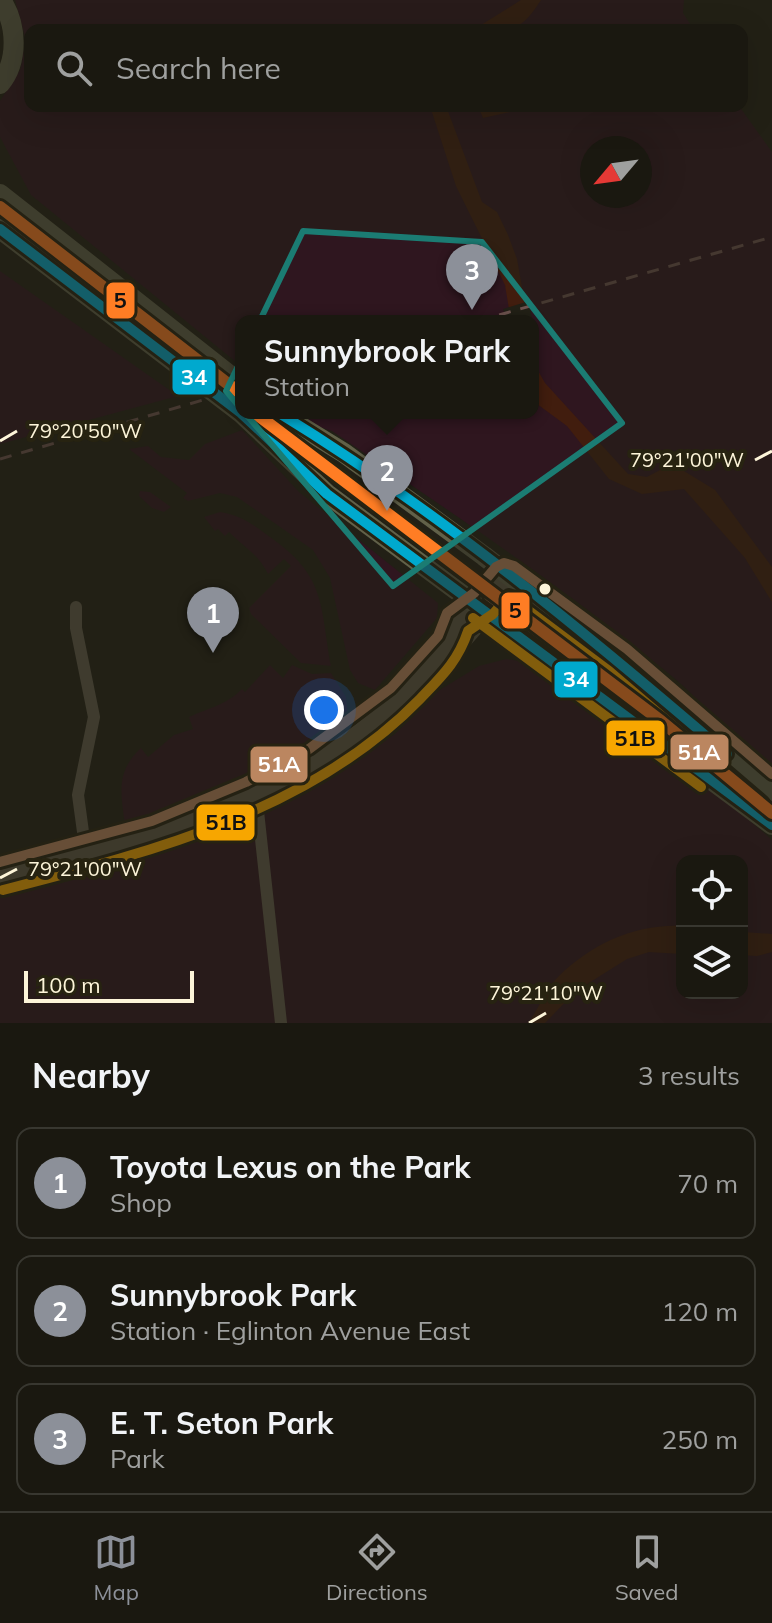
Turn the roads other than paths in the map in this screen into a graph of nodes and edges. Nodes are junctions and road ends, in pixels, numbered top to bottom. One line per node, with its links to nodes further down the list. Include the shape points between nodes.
1 (1, 0): 2 (main road, via 14,50)
2 (0, 84)
3 (0, 194): 7 (main road)
4 (0, 229): 6 (main road)
5 (0, 238): 6 (main road)
6 (56, 272): 8 (main road)
7 (235, 379)
8 (235, 408)
9 (247, 419): 13 (main road, via 327,494)
10 (289, 419): 11 (main road, via 446,527)
11 (506, 577): 13 (main road); 14 (main road, via 618,660)
12 (76, 607): 17 (street, via 94,717 78,795)
13 (481, 607): 15 (main road, via 477,624 463,640 452,641 378,720 327,758); 16 (main road)
14 (772, 792)
15 (256, 793): 17 (main road, via 138,841); 19 (street)
16 (772, 825)
17 (86, 854): 18 (main road)
18 (0, 876)
19 (281, 1023)

